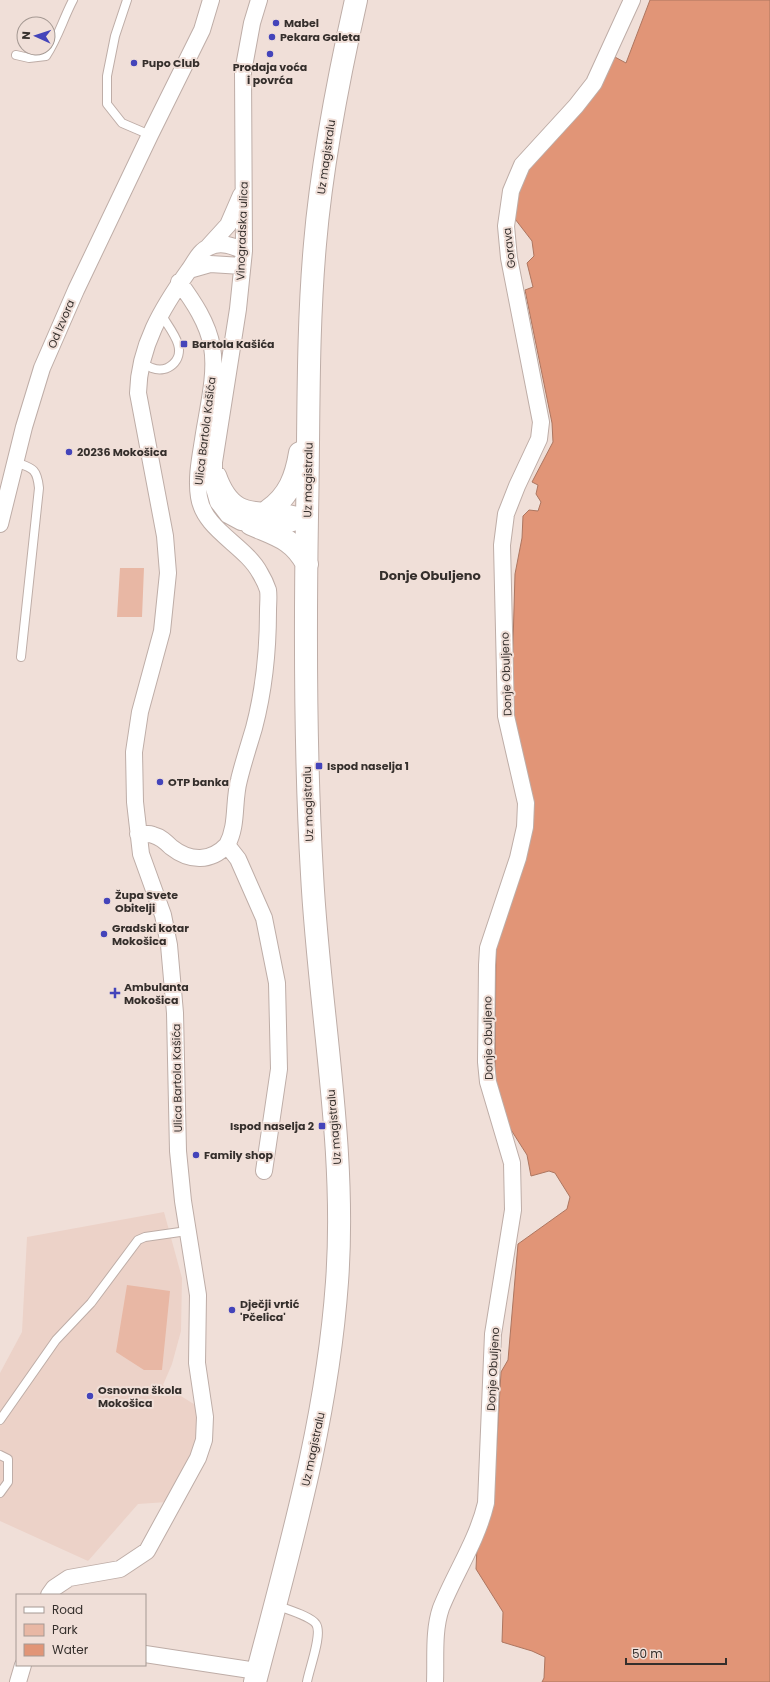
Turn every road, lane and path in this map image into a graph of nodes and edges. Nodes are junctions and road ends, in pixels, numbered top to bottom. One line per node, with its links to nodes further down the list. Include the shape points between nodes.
1 (73, 0): 7 (lane)
2 (127, 0): 10 (lane, via 115,36 107,76 107,104 122,122)
3 (211, 0): 10 (street, Od Izvora, via 202,30)
4 (259, 0): 11 (street, Vinogradska ulica, via 243,72)
5 (356, 0): 17 (main road, Uz magistralu, via 329,132 321,188 311,301)
6 (632, 0): 18 (street, Gorava, via 594,83 522,165 511,191 506,226 509,258 541,422 539,439)
7 (56, 40)
8 (20, 56): 9 (lane)
9 (46, 56)
10 (150, 135): 19 (street, Od Izvora, via 52,344 28,412)
11 (245, 186): 12 (street, Ulica Bartola Kašića, via 228,225); 13 (street, Vinogradska ulica)
12 (208, 247): 13 (street, via 226,244); 14 (street, Ulica Bartola Kašića, via 196,258)
13 (243, 259): 14 (street, via 210,264); 20 (street, Vinogradska ulica, via 238,309)
14 (184, 276): 15 (street, Ulica Bartola Kašića); 28 (street, Ulica Bartola Kašića, via 212,347 213,372 197,485 199,500 204,513 218,529 249,556 268,590 265,674 255,726 238,781 235,822)
15 (161, 314): 16 (street, Ulica Bartola Kašića); 16 (lane, via 178,344 178,360 172,367 158,369)
16 (141, 361): 27 (street, Ulica Bartola Kašića, via 138,393 164,536 168,573 162,631 140,712 134,752)
17 (309, 409): 21 (main road, via 293,480 280,503); 22 (main road, Uz magistralu)
18 (530, 457): 41 (street, Donje Obuljeno, via 506,514 502,545 506,716 526,803 525,827 518,858 488,948 487,965 488,1082 512,1164 513,1210 493,1334 486,1503 481,1522 440,1610 436,1637)
19 (15, 462): 23 (street, Od Izvora); 26 (lane, via 31,467 38,475 39,488)
20 (214, 462): 21 (street, Vinogradska ulica, via 222,486 236,505 246,510); 24 (street, Vinogradska ulica, via 214,488 218,502 228,515)
21 (269, 510): 22 (street, Vinogradska ulica, via 291,512)
22 (307, 519): 24 (street, Vinogradska ulica, via 289,524); 25 (main road, Uz magistralu)
23 (0, 524)
24 (251, 524): 25 (main road, via 287,540 301,553)
25 (307, 564): 35 (main road, Uz magistralu, via 307,786 312,879 337,1159 338,1278 323,1406)
26 (21, 657)
27 (138, 834): 28 (street, via 152,834 161,838 183,855 193,859 214,856); 30 (street, Ulica Bartola Kašića, via 141,854 163,915 169,945 175,1013 178,1151)
28 (227, 845): 29 (street, via 238,858 264,918 277,983 278,1069)
29 (264, 1171)
30 (187, 1230): 31 (lane, via 138,1240 91,1303 56,1340); 34 (street, Ulica Bartola Kašića, via 198,1295 197,1363 205,1417 204,1440 198,1458 147,1551 120,1569 69,1578)
31 (0, 1420)
32 (0, 1455): 33 (lane, via 8,1459 8,1482)
33 (0, 1493)
34 (50, 1594)
35 (275, 1605): 38 (main road, Uz magistralu); 40 (lane, via 316,1623 317,1640)
36 (146, 1654): 38 (street)
37 (23, 1666): 39 (street)
38 (256, 1676)
39 (18, 1682)
40 (307, 1682)
41 (435, 1682)

